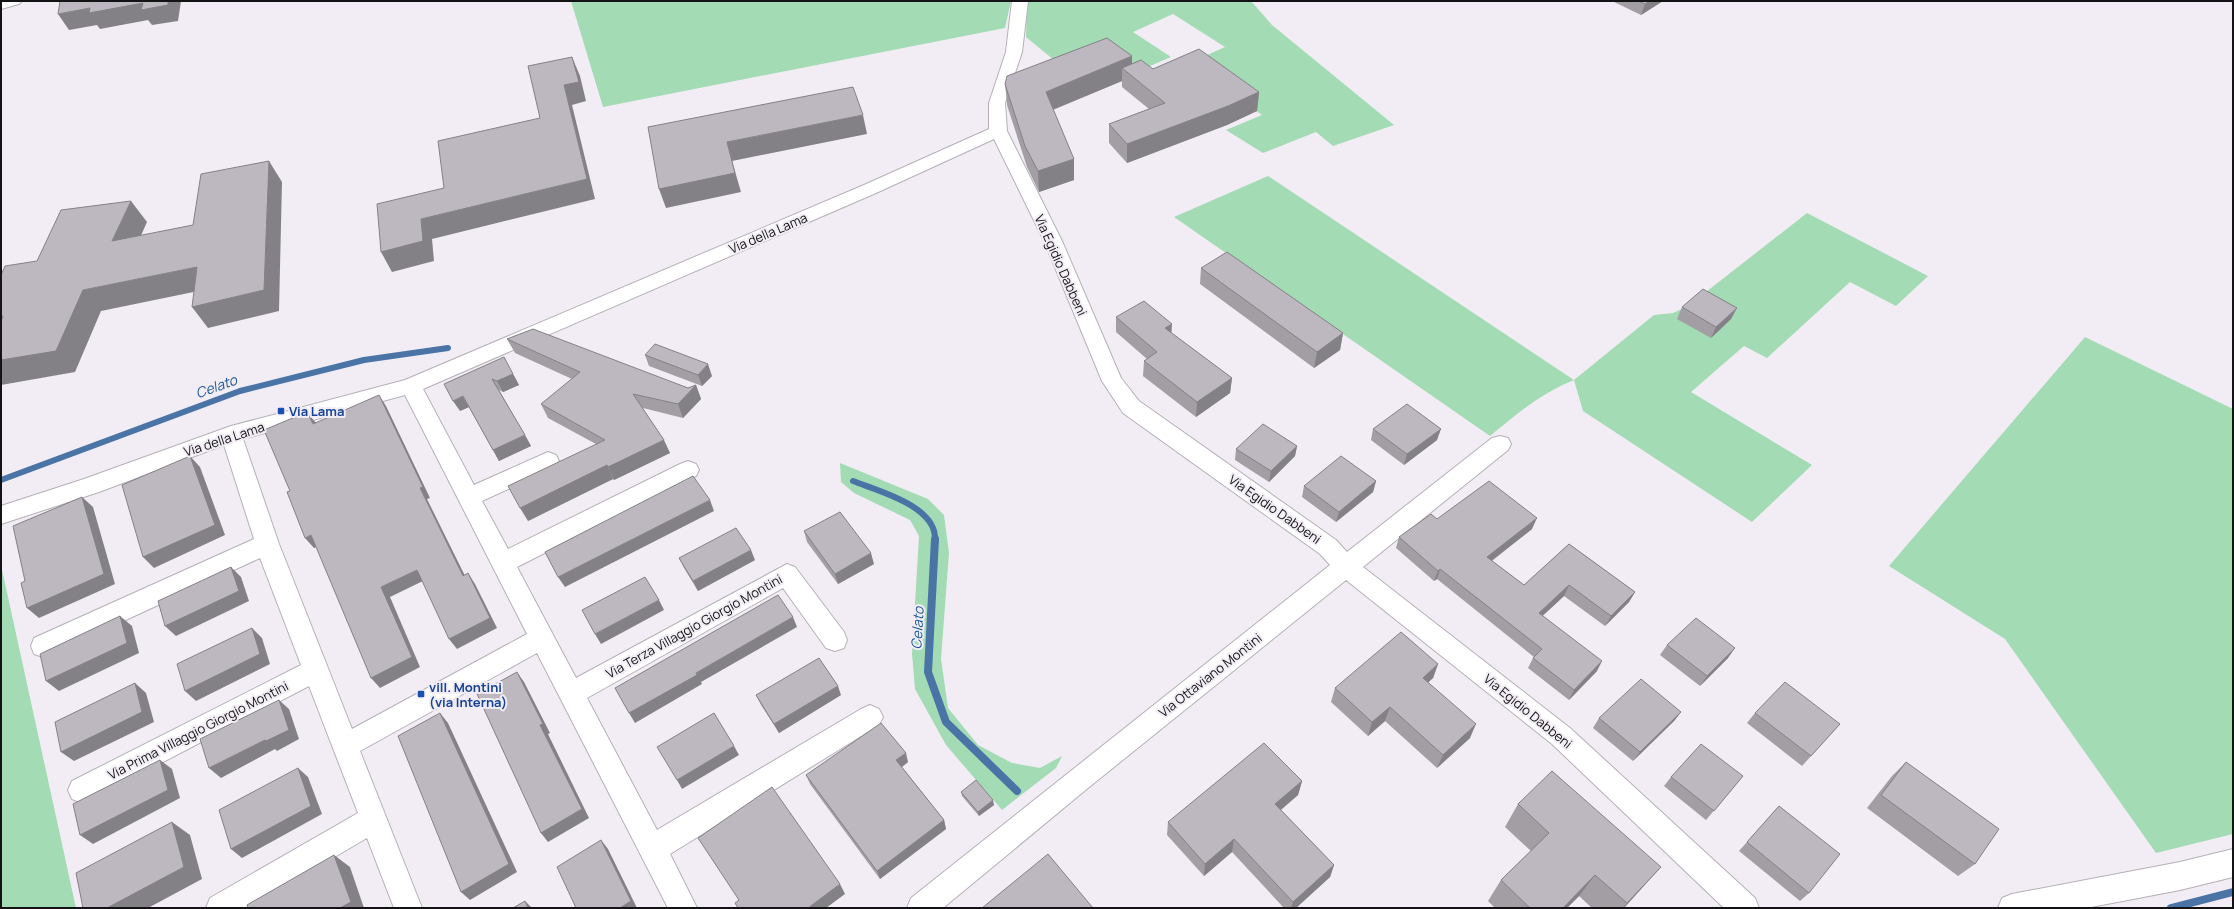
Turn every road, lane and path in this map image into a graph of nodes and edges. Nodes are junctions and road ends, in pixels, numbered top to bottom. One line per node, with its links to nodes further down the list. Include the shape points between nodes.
1 (14, 1): 3 (street)
2 (1020, 1): 4 (street, Via Egidio Dabbeni, via 1014,52 997,103)
3 (1, 4)
4 (998, 131): 5 (street, Via della Lama, via 870,189); 16 (street, Via Egidio Dabbeni, via 1053,241 1112,381 1131,407 1328,547)
5 (536, 332): 6 (street); 7 (street, Via della Lama)
6 (565, 343)
7 (411, 386): 8 (street, Via della Lama); 12 (street)
8 (231, 434): 13 (street, Via della Lama, via 91,486); 14 (street)
9 (1500, 444): 16 (street, Via Ottaviano Montini)
10 (548, 461): 12 (street)
11 (688, 470): 15 (street)
12 (469, 497): 15 (street)
13 (1, 515)
14 (267, 544): 19 (street); 20 (street)
15 (503, 563): 17 (street)
16 (1346, 567): 31 (street, Via Ottaviano Montini); 32 (street, Via Egidio Dabbeni, via 1561,736)
17 (542, 638): 21 (street); 23 (street)
18 (835, 640): 21 (street, Via Terza Villaggio Giorgio Montini, via 787,574)
19 (43, 646)
20 (315, 670): 23 (street); 24 (street, Via Prima Villaggio Giorgio Montini)
21 (572, 694): 26 (street)
22 (870, 717): 26 (street)
23 (345, 746): 25 (street)
24 (82, 790)
25 (373, 819): 28 (street); 29 (street)
26 (652, 849): 30 (street)
27 (2233, 863): 33 (street, via 2180,876)
28 (220, 908)
29 (408, 908)
30 (683, 908)
31 (921, 908)
32 (1745, 908)
33 (2012, 908)

